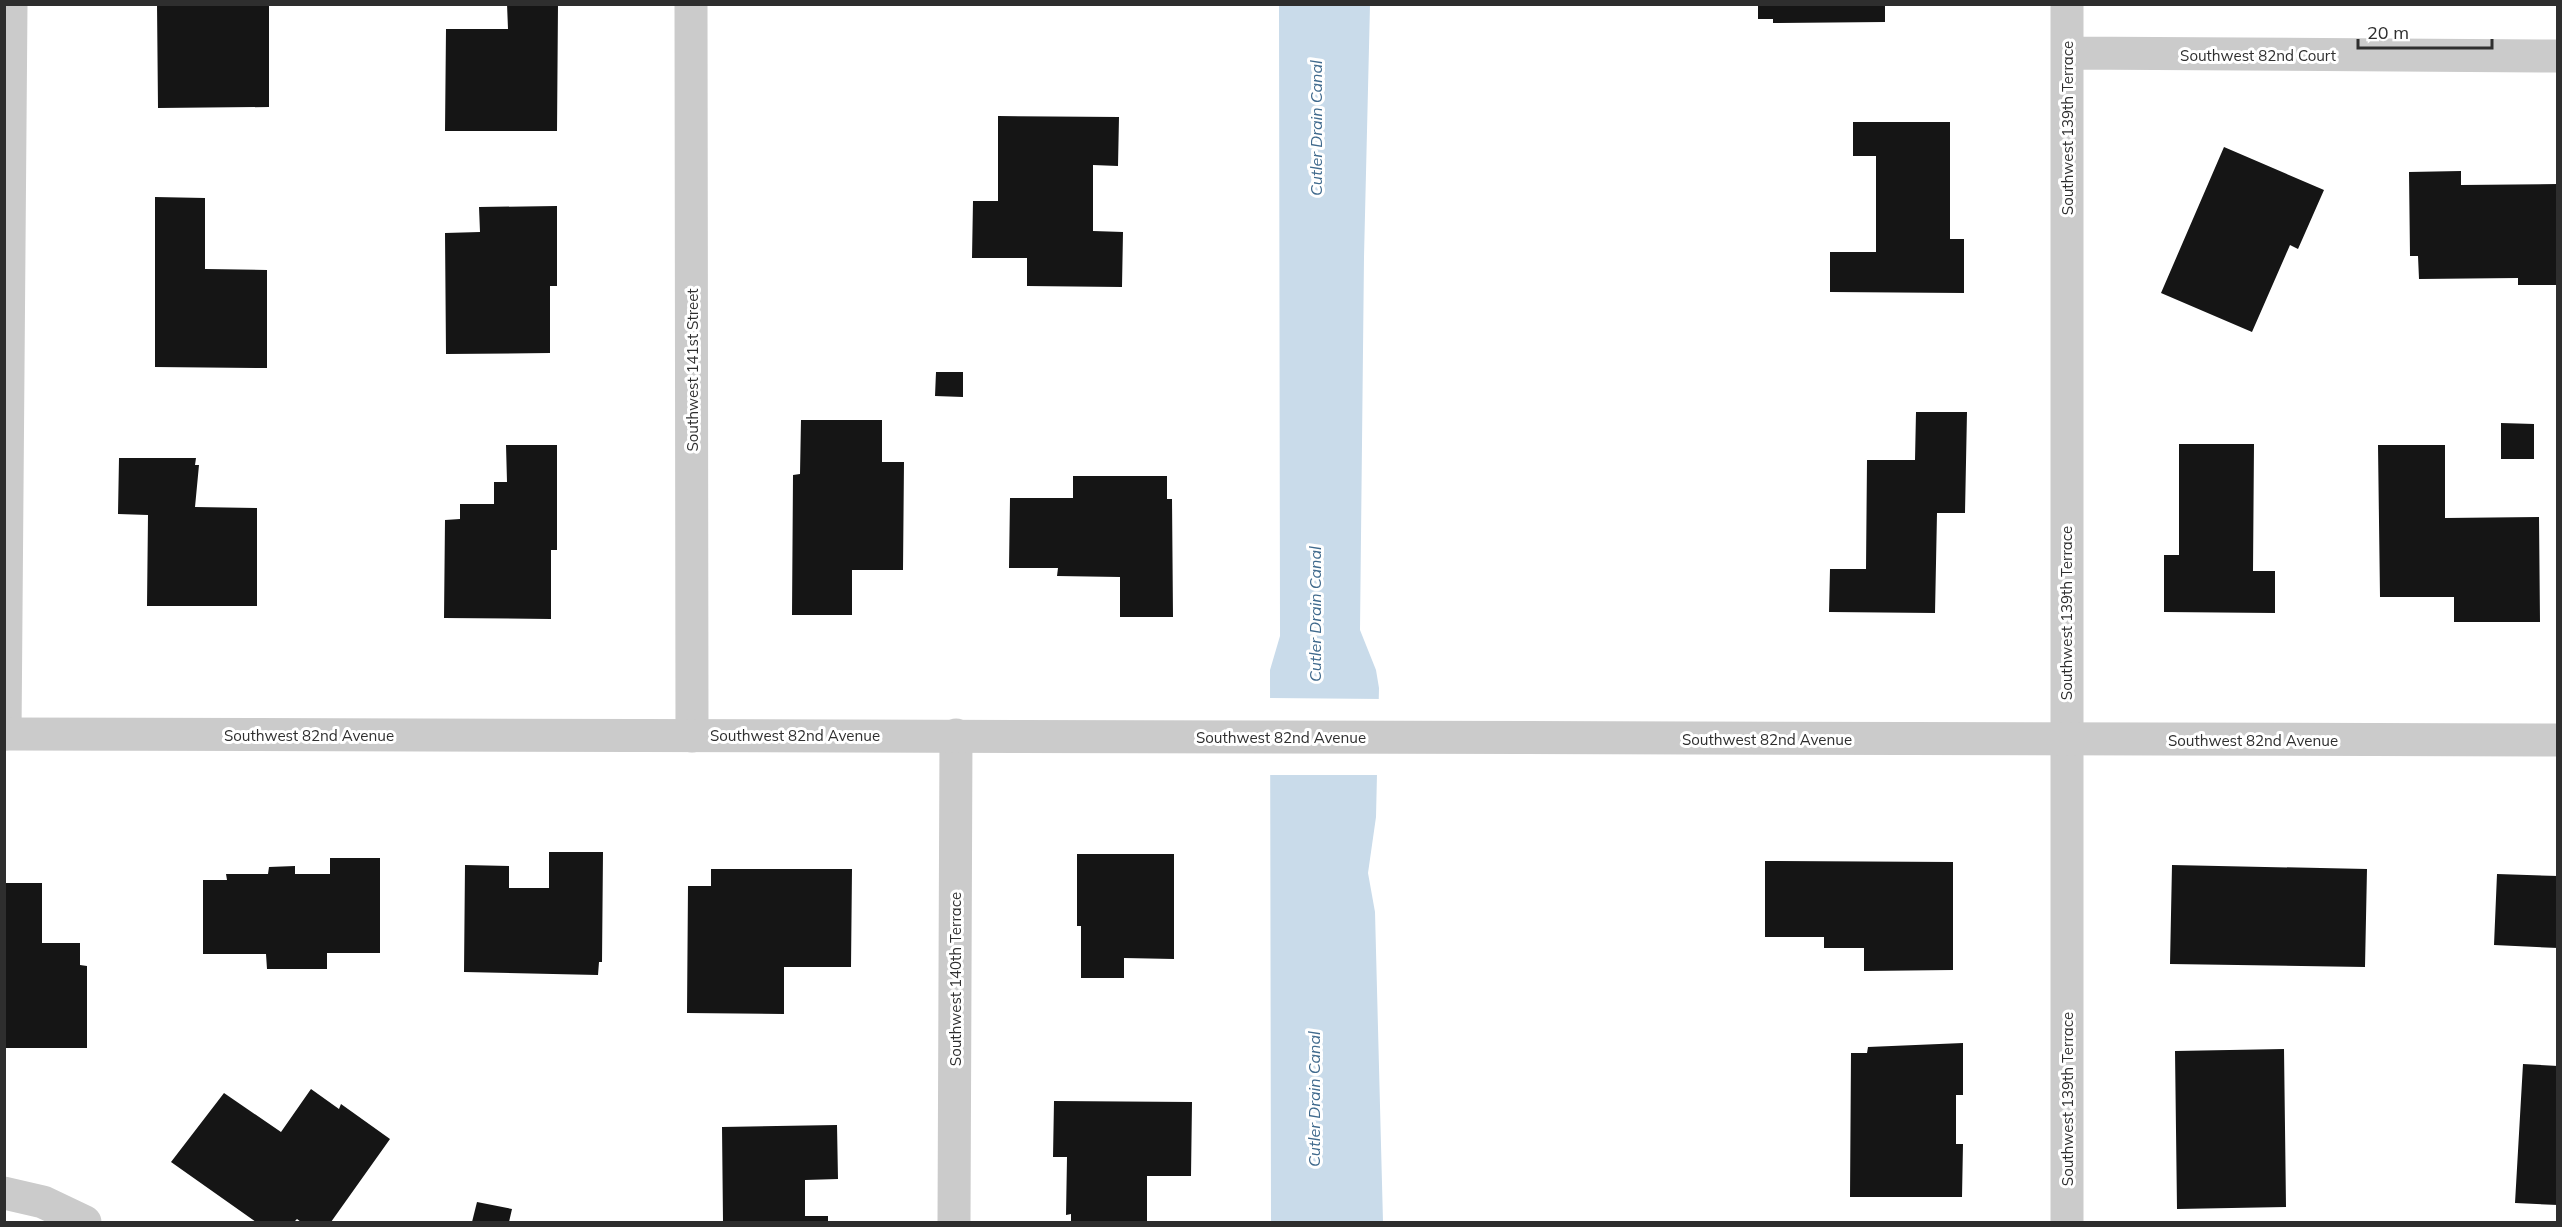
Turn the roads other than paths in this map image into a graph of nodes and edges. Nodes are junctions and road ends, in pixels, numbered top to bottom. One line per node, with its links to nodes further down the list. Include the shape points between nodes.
1 (691, 4): 8 (street, Southwest 141st Street)
2 (2067, 4): 4 (street, Southwest 139th Terrace)
3 (9, 24): 6 (street)
4 (2067, 53): 5 (street, Southwest 82nd Court); 9 (street, Southwest 139th Terrace)
5 (2558, 56)
6 (5, 734): 8 (street, Southwest 82nd Avenue)
7 (956, 735): 8 (street, Southwest 82nd Avenue); 9 (street, Southwest 82nd Avenue); 13 (street, Southwest 140th Terrace)
8 (692, 736)
9 (2066, 740): 10 (street, Southwest 82nd Avenue); 14 (street, Southwest 139th Terrace)
10 (2558, 740)
11 (4, 1193): 12 (street, via 43,1202)
12 (85, 1222)
13 (954, 1222)
14 (2067, 1222)

